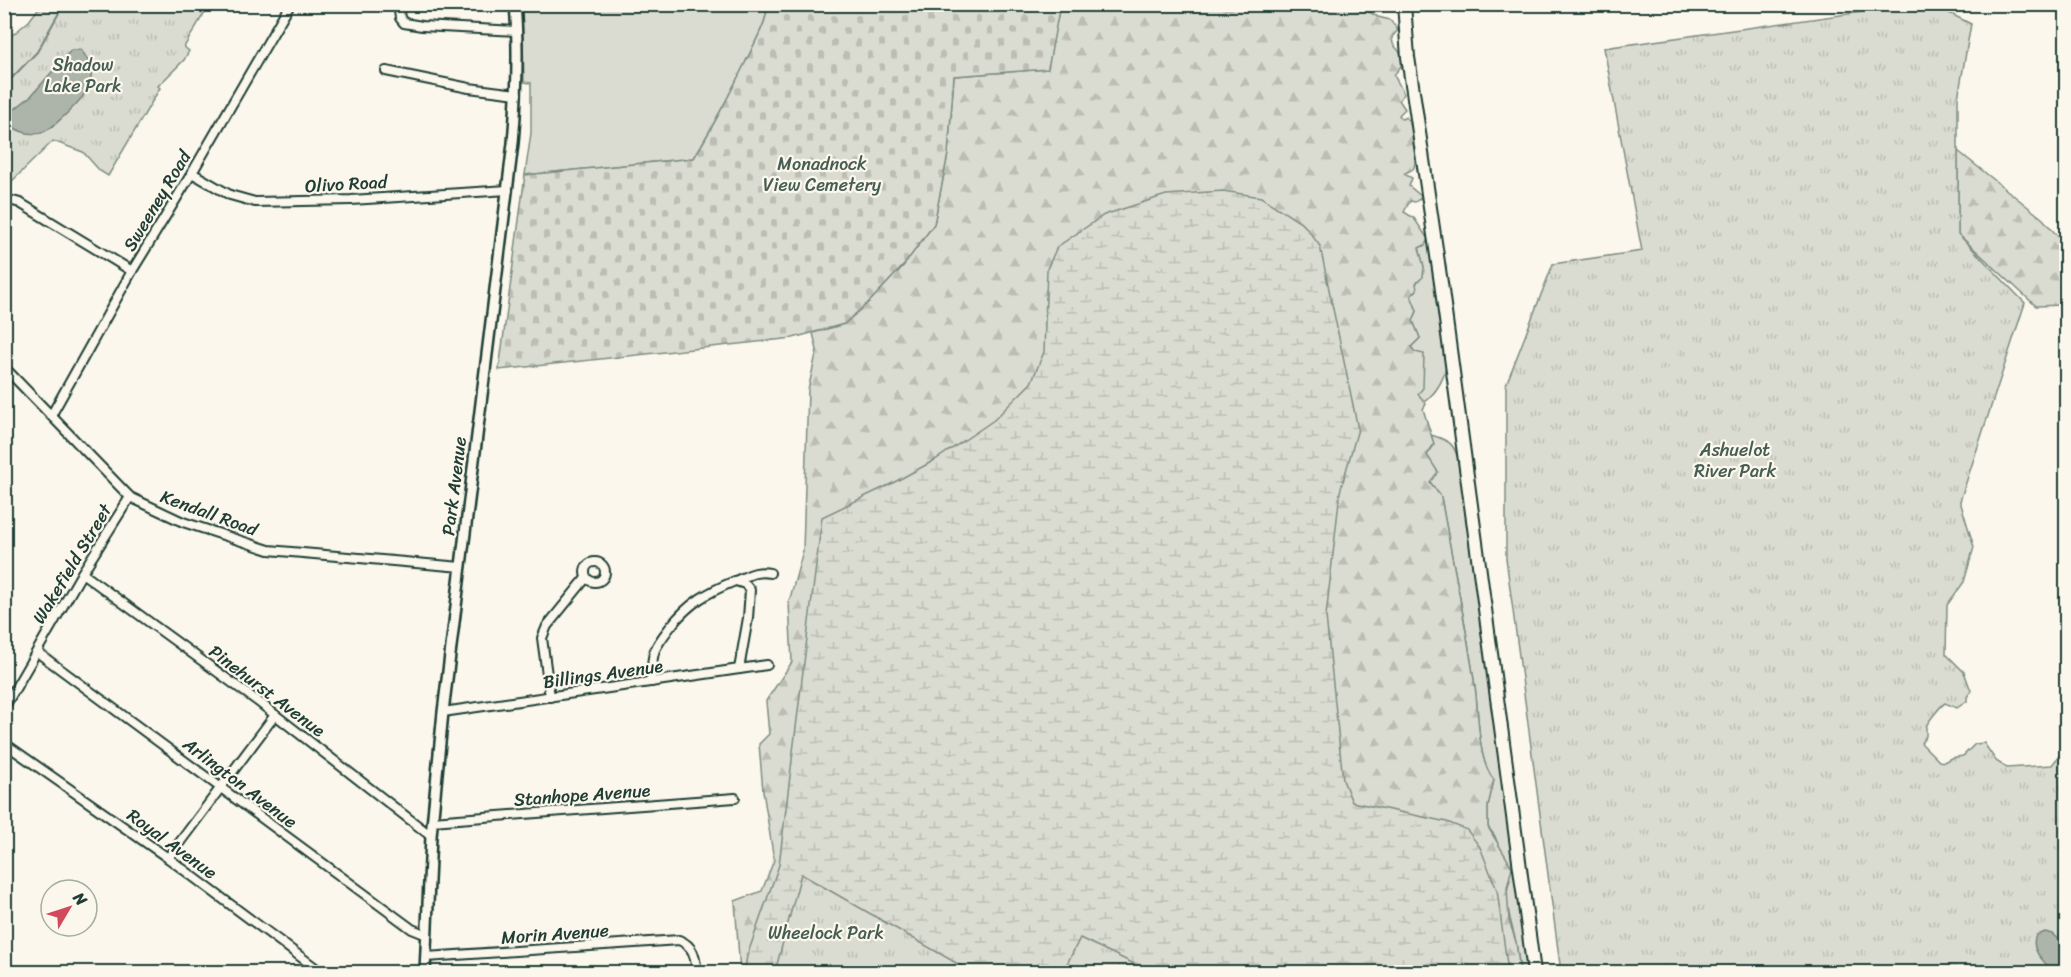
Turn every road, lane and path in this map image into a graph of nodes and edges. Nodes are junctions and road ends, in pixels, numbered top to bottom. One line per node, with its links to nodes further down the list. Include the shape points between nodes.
1 (290, 4): 8 (street, Sweeney Road)
2 (398, 4): 5 (street, via 404,23)
3 (515, 4): 5 (street, Park Avenue)
4 (1404, 4): 39 (highway, via 1408,57)
5 (518, 32): 7 (street, Park Avenue)
6 (386, 71): 7 (street)
7 (517, 94): 9 (street, Park Avenue)
8 (192, 173): 9 (street, Olivo Road, via 230,195 255,202); 11 (street, Sweeney Road)
9 (508, 190): 15 (street, Park Avenue)
10 (4, 202): 11 (street, via 20,203)
11 (132, 271): 13 (street, Sweeney Road)
12 (4, 367): 13 (street, Kendall Road)
13 (52, 414): 14 (street, Kendall Road)
14 (130, 497): 15 (street, Kendall Road, via 183,522 269,550); 16 (street, Wakefield Street)
15 (461, 567): 26 (street, Park Avenue)
16 (82, 573): 20 (street, Wakefield Street); 27 (street, Pinehurst Avenue)
17 (771, 573): 19 (street, via 751,573)
18 (586, 578): 24 (street, via 547,626 542,638)
19 (736, 581): 22 (street, via 750,590); 23 (street, via 705,594 678,617 656,649)
20 (38, 652): 25 (street, Wakefield Street); 29 (street, Arlington Avenue)
21 (767, 665): 22 (street, Billings Avenue)
22 (739, 669): 23 (street, Billings Avenue)
23 (651, 682): 24 (street, Billings Avenue)
24 (550, 697): 26 (street, Billings Avenue)
25 (4, 708)
26 (443, 712): 31 (street, Park Avenue)
27 (275, 715): 29 (street); 32 (street, Pinehurst Avenue)
28 (4, 742): 33 (street, Royal Avenue)
29 (220, 786): 33 (street); 34 (street, Arlington Avenue, via 412,929)
30 (735, 798): 31 (street, Stanhope Avenue)
31 (432, 822): 32 (street, Park Avenue)
32 (431, 836): 34 (street, Park Avenue)
33 (168, 858): 36 (street, Royal Avenue)
34 (427, 935): 35 (street, Park Avenue)
35 (426, 957): 37 (street, Park Avenue); 38 (street, Morin Avenue, via 670,940 692,948)
36 (321, 972)
37 (425, 972)
38 (697, 972)
39 (1534, 972)

